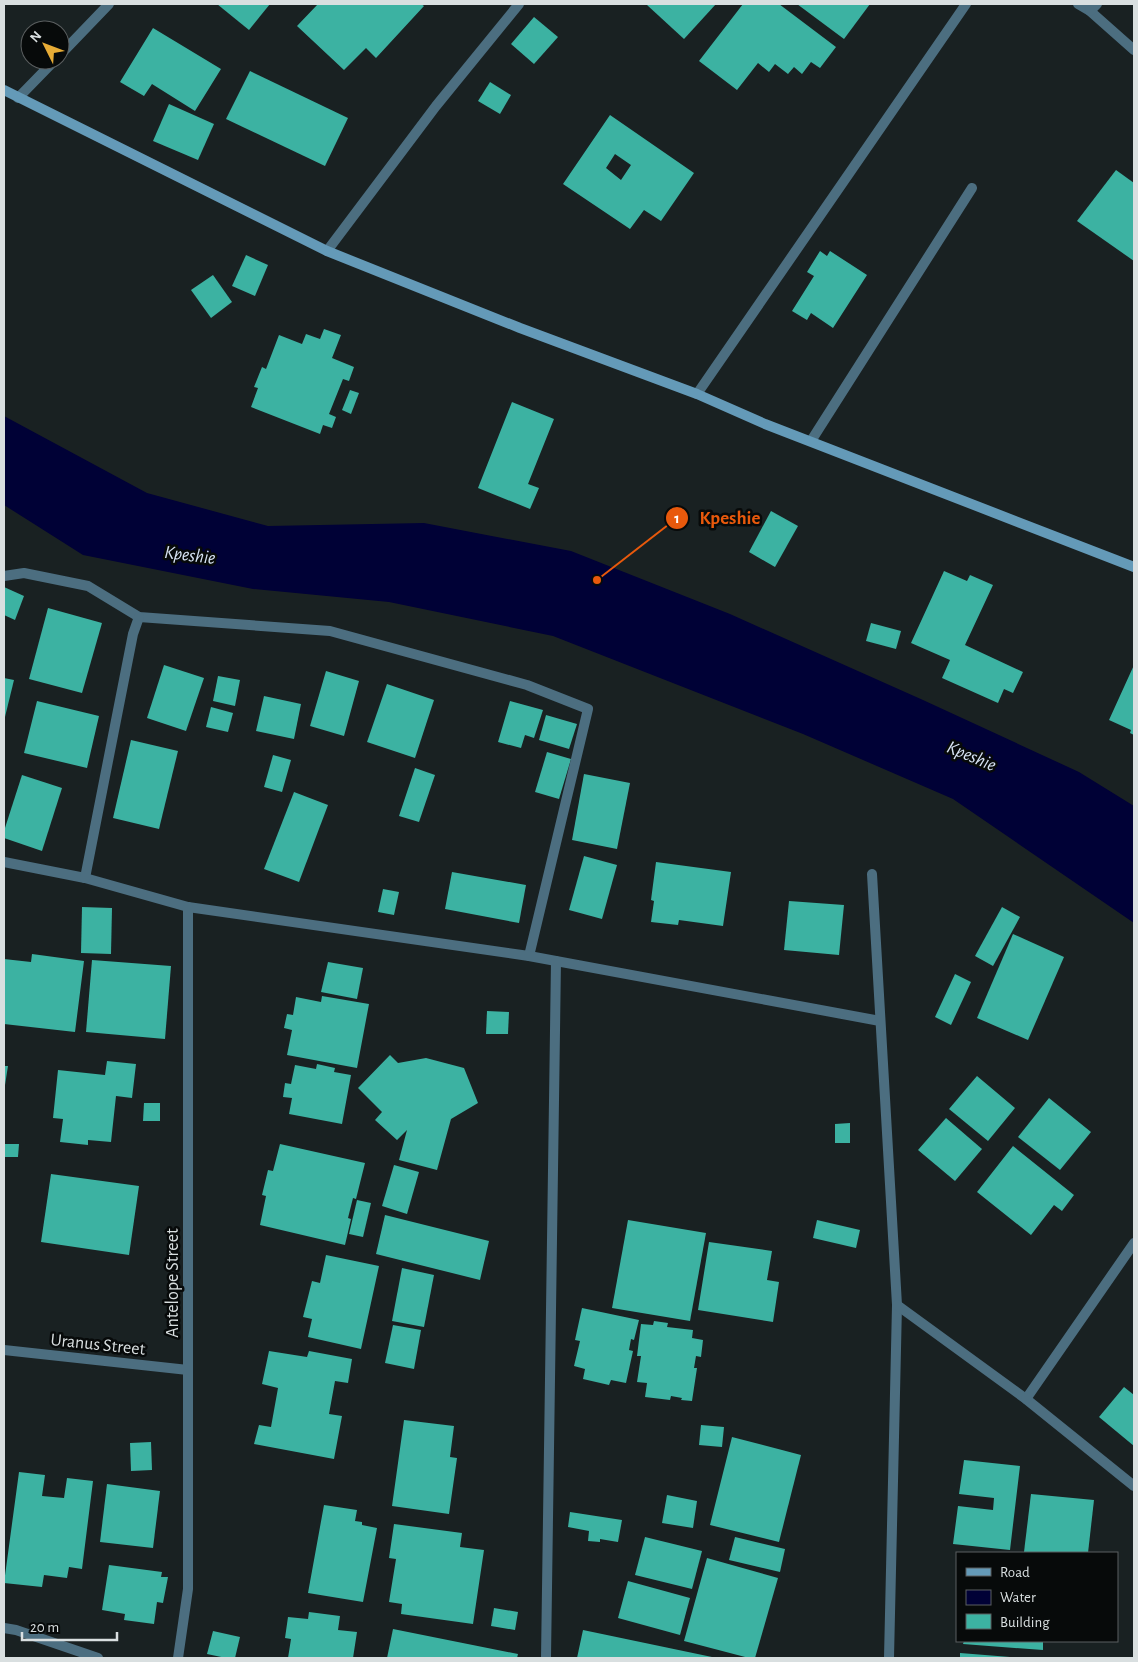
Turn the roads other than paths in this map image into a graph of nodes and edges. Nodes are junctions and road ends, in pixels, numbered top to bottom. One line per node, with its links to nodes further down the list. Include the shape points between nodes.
1 (109, 4): 6 (street)
2 (519, 4): 12 (street, via 436,106)
3 (966, 4): 13 (street)
4 (1078, 4): 5 (street)
5 (1094, 7): 7 (street)
6 (70, 45)
7 (1134, 50)
8 (45, 70): 10 (street)
9 (4, 90): 10 (street)
10 (18, 98): 12 (street)
11 (972, 188): 14 (street)
12 (327, 251): 13 (street)
13 (697, 394): 14 (street)
14 (811, 441): 15 (street)
15 (1134, 567)
16 (4, 576): 17 (street, via 24,573 88,586)
17 (139, 617): 20 (street); 22 (street, via 330,632 527,686 588,710)
18 (4, 862): 20 (street)
19 (872, 874): 24 (street)
20 (85, 878): 21 (street)
21 (188, 907): 22 (street); 28 (street, Antelope Street)
22 (529, 956): 23 (street)
23 (556, 961): 24 (street); 34 (street)
24 (880, 1021): 26 (street)
25 (1134, 1243): 29 (street)
26 (897, 1305): 29 (street); 35 (street)
27 (4, 1350): 28 (street, Uranus Street)
28 (188, 1370): 33 (street, Antelope Street, via 188,1589)
29 (1026, 1399): 30 (street)
30 (1134, 1486)
31 (4, 1628): 32 (street)
32 (98, 1658)
33 (178, 1658)
34 (546, 1658)
35 (889, 1658)

